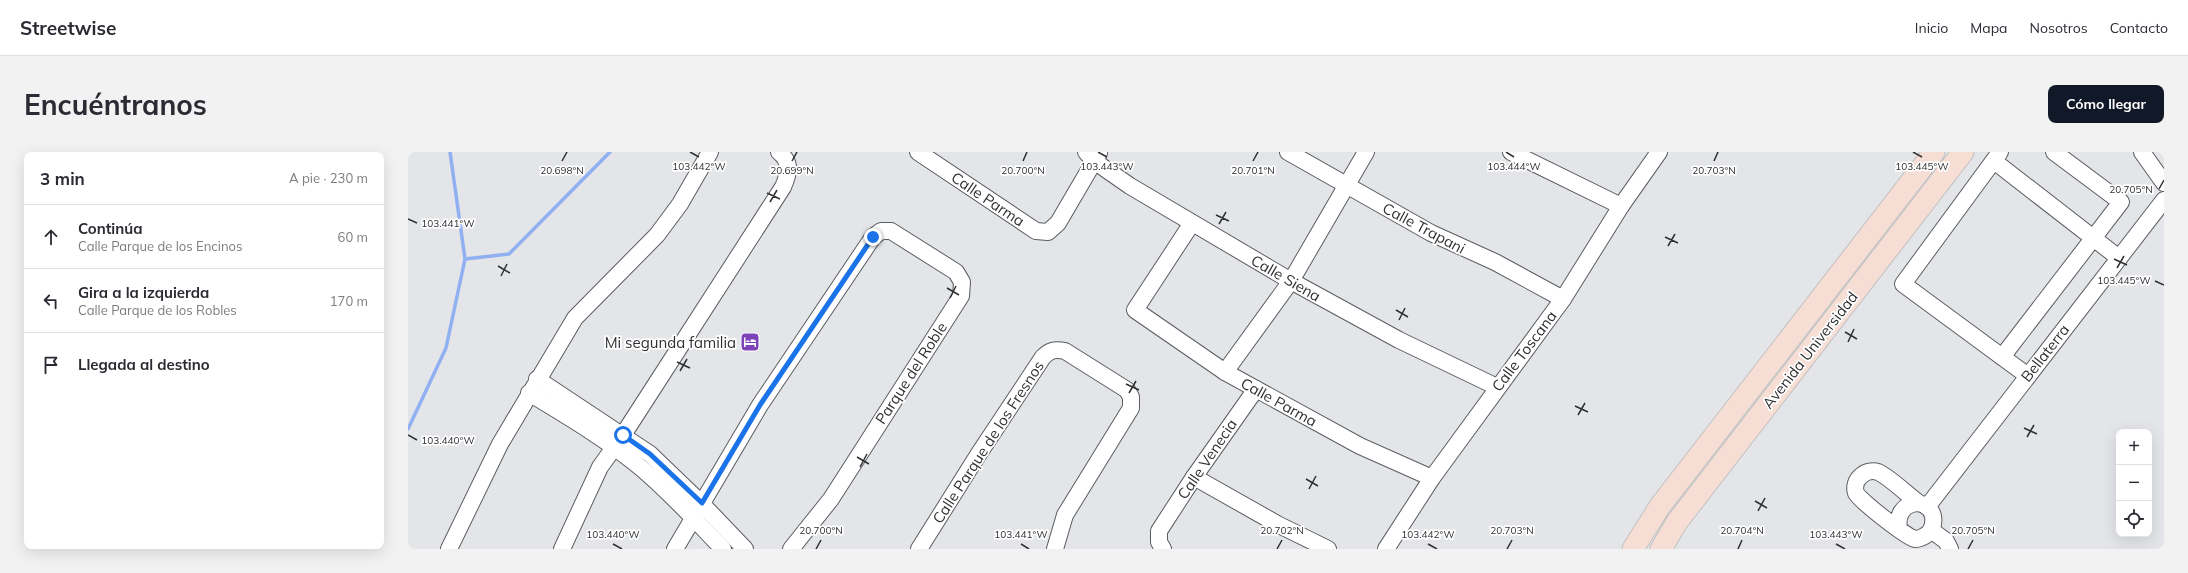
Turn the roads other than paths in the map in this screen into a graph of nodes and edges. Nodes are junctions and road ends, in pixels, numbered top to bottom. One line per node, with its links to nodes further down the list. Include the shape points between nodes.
1 (710, 152): 26 (street, via 680,204 657,235 575,318)
2 (779, 152): 29 (street, via 789,167 784,187)
3 (918, 152): 12 (street, Calle Parma, via 1036,231 1048,232 1058,224)
4 (1288, 152): 15 (street, Calle Trapani)
5 (1366, 152): 15 (street)
6 (1511, 152): 17 (street)
7 (1659, 152): 17 (street, Calle Toscana)
8 (1934, 152): 48 (main road, Avenida Universidad, via 1660,506)
9 (1963, 152): 49 (main road, Avenida Universidad, via 1677,522)
10 (2054, 152): 19 (street, via 2121,202)
11 (2142, 152): 14 (street)
12 (1093, 155): 18 (street, Calle Siena, via 1130,186)
13 (1997, 156): 19 (street); 23 (street, via 1904,284)
14 (2164, 184)
15 (1347, 186): 21 (street); 22 (street, Calle Trapani, via 1431,233)
16 (2164, 200): 20 (street, Bellaterra)
17 (1621, 206): 22 (street, Calle Toscana)
18 (1192, 223): 21 (street, Calle Siena); 24 (street, Calle Parma, via 1135,310)
19 (2093, 238): 20 (street); 23 (street)
20 (2119, 258): 25 (street, Bellaterra)
21 (1291, 281): 24 (street); 27 (street, Calle Siena, via 1399,340)
22 (1563, 298): 27 (street, Calle Toscana)
23 (2002, 356): 25 (street)
24 (1225, 372): 28 (street, Calle Parma)
25 (2028, 376): 33 (street, Bellaterra)
26 (533, 386): 29 (street); 37 (street, via 500,444)
27 (1497, 387): 31 (street, Calle Toscana)
28 (1256, 389): 30 (street, Calle Venecia); 31 (street, Calle Parma, via 1360,446)
29 (618, 441): 32 (street, via 650,454); 34 (street, via 640,467); 38 (street, via 600,467)
30 (1194, 477): 45 (street, Calle Venecia, via 1160,531 1159,542); 46 (street, via 1279,525)
31 (1432, 478): 47 (street, Calle Toscana)
32 (702, 503): 34 (street); 41 (street); 42 (street, Parque del Roble, via 760,405 873,237 880,231 891,231 956,272 962,282 960,296 831,499)
33 (1923, 505): 35 (street, via 1911,504 1904,507 1899,513); 35 (street, via 1878,472 1867,472 1858,478 1856,489 1860,499); 36 (street, via 1932,514 1934,522)
34 (693, 518): 39 (street); 40 (street)
35 (1899, 528): 36 (street, via 1906,536 1915,539 1924,537)
36 (1931, 530): 50 (street, via 1946,541)
37 (449, 549)
38 (562, 549)
39 (675, 549)
40 (723, 549)
41 (745, 549)
42 (791, 549)
43 (919, 549): 44 (street, Calle Parque de los Fresnos, via 1043,357 1049,351 1058,350 1066,352 1127,390 1131,397 1131,408 1065,515)
44 (1055, 549)
45 (1163, 549)
46 (1328, 549)
47 (1386, 549)
48 (1633, 549)
49 (1661, 549)
50 (1950, 549)

